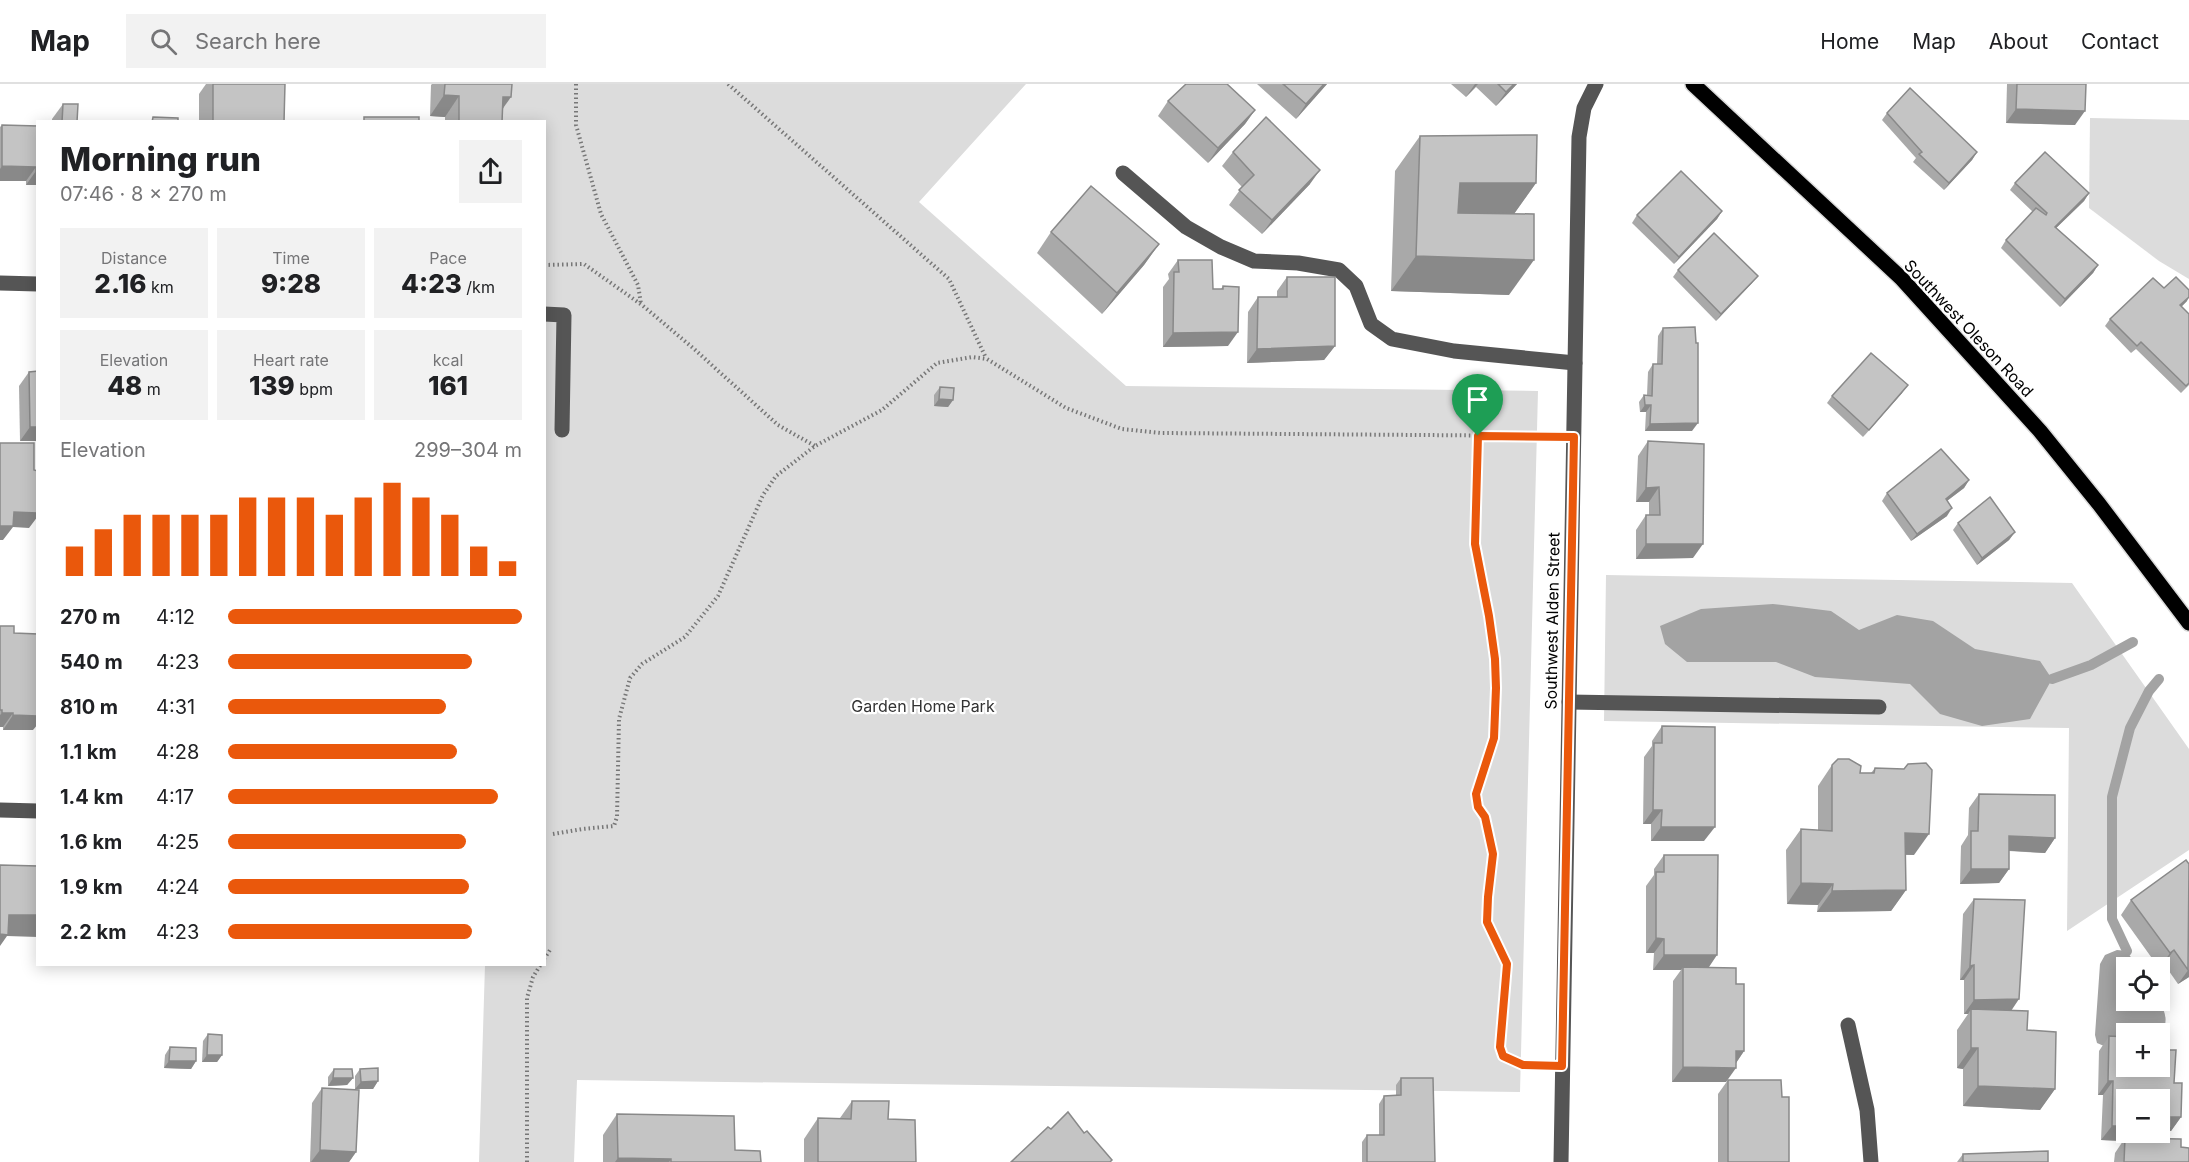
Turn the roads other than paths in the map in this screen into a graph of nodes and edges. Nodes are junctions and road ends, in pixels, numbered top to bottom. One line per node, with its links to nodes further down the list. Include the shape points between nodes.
1 (1596, 84): 7 (street, Southwest Alden Street, via 1584,108 1579,137)
2 (1693, 84): 9 (main road, Southwest Oleson Road, via 1901,278 2040,431)
3 (1123, 173): 7 (street, via 1186,227 1221,247 1254,261 1339,270 1356,286 1371,324 1392,339 1454,351)
4 (0, 283): 5 (street)
5 (36, 284)
6 (546, 314): 8 (street, via 564,315)
7 (1575, 363): 10 (street, Southwest Alden Street)
8 (562, 430)
9 (2189, 623)
10 (1569, 702): 11 (street); 15 (street, Southwest Alden Street)
11 (1880, 706)
12 (0, 810): 13 (street)
13 (36, 811)
14 (1848, 1025): 16 (street, via 1867,1110)
15 (1561, 1162)
16 (1870, 1162)

